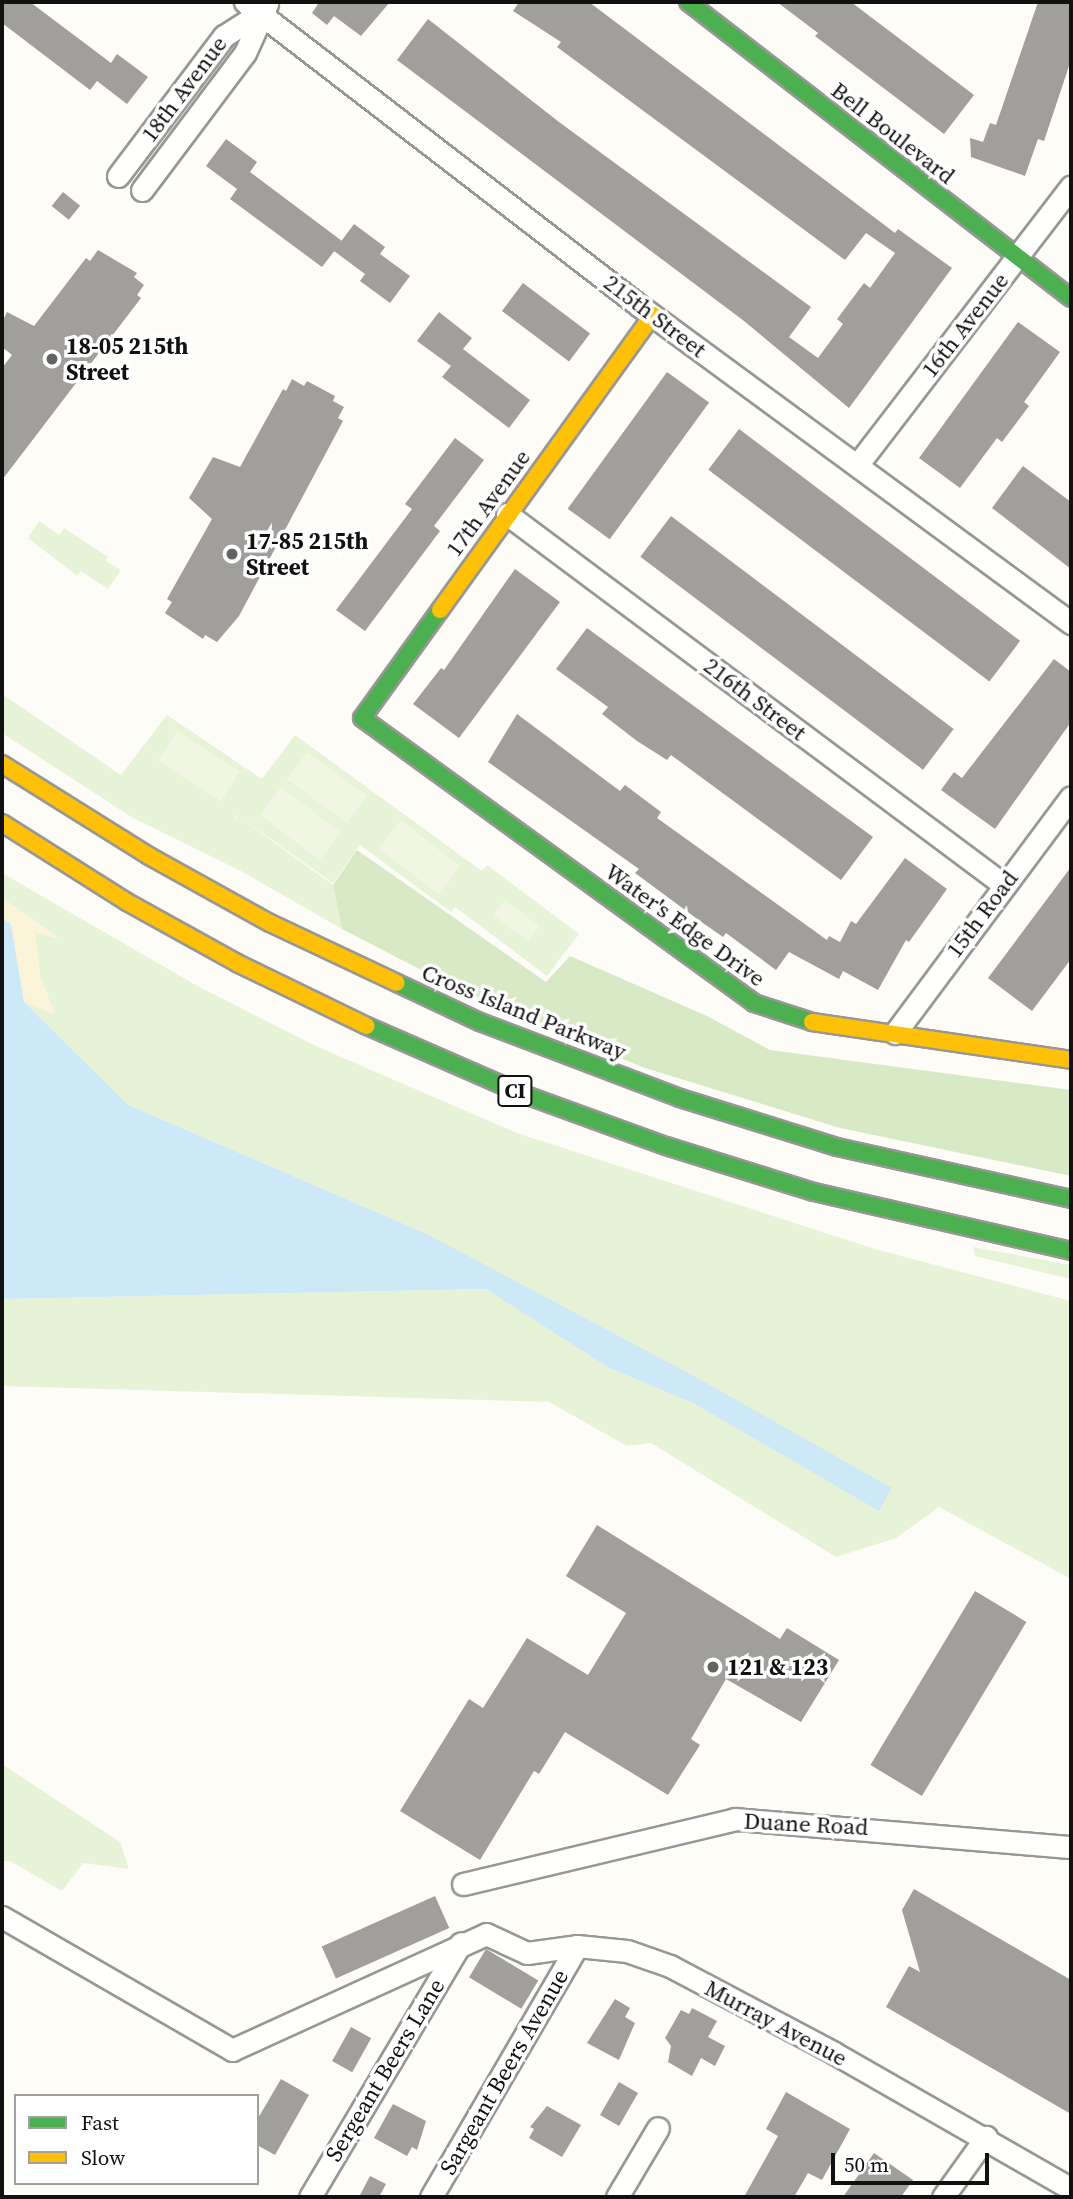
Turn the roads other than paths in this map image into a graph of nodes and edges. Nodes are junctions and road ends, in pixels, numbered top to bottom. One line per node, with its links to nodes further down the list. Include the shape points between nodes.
1 (688, 2): 6 (main road, Bell Boulevard)
2 (258, 6): 3 (street, 18th Avenue, via 223,36); 5 (street, 18th Avenue, via 245,53); 8 (street, 215th Street)
3 (118, 176)
4 (1071, 186): 6 (street, 16th Avenue)
5 (142, 190)
6 (1017, 257): 7 (main road, Bell Boulevard); 9 (street, 16th Avenue)
7 (1071, 298)
8 (653, 315): 9 (street, 215th Street); 10 (main road, 17th Avenue)
9 (858, 464): 11 (street, 215th Street)
10 (507, 514): 12 (main road, 17th Avenue); 16 (street, 216th Street)
11 (1071, 623)
12 (362, 718): 17 (main road, Water's Edge Drive, via 754,1003 794,1019)
13 (2, 764): 19 (main road, Cross Island Parkway / CI, via 149,856 270,923 480,1022 680,1098 837,1147)
14 (1071, 797): 16 (street, 15th Road)
15 (2, 823): 20 (main road, CI, via 127,902 237,963 520,1093 666,1146 814,1192)
16 (1004, 885): 17 (street, 15th Road)
17 (895, 1033): 18 (main road, Water's Edge Drive)
18 (1071, 1060)
19 (1071, 1199)
20 (1071, 1251)
21 (1071, 1847): 22 (street, Duane Road, via 735,1819)
22 (463, 1884)
23 (2, 1917): 24 (street, Murray Avenue, via 232,2050 305,2020)
24 (461, 1943): 25 (street, Murray Avenue, via 486,1934 527,1953); 29 (street, Sergeant Beers Lane)
25 (577, 1946): 27 (street, Murray Avenue, via 627,1951 670,1966); 30 (street, Sargeant Beers Avenue)
26 (658, 2128): 31 (street)
27 (986, 2137): 28 (street, Murray Avenue); 32 (street)
28 (1071, 2189)
29 (310, 2197)
30 (431, 2197)
31 (617, 2197)
32 (943, 2197)

